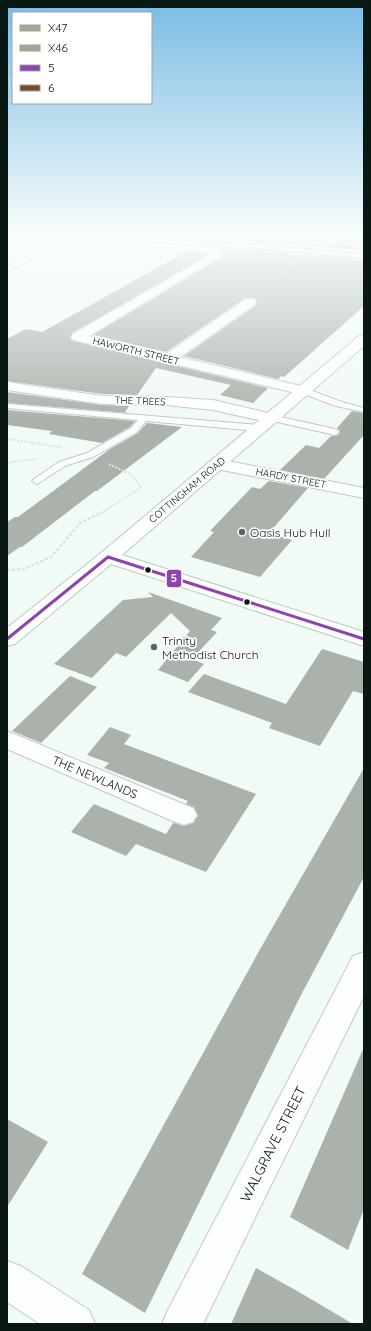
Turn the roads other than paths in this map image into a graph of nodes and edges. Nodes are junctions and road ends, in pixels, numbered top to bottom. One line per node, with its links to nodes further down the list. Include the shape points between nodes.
1 (143, 298): 4 (street, HAWORTH STREET, via 78,337)
2 (250, 302): 4 (street)
3 (364, 339): 6 (street, COTTINGHAM ROAD)
4 (168, 359): 6 (street, HAWORTH STREET)
5 (7, 386): 12 (street, THE TREES, via 102,400 213,405)
6 (304, 391): 7 (lane); 12 (street, COTTINGHAM ROAD)
7 (328, 399): 8 (lane); 10 (lane)
8 (364, 402)
9 (7, 406): 11 (lane)
10 (364, 410)
11 (144, 418): 13 (lane); 16 (lane, via 134,430 90,455 62,464)
12 (272, 418): 13 (street, COTTINGHAM ROAD); 14 (lane)
13 (260, 428): 15 (street, COTTINGHAM ROAD)
14 (335, 432)
15 (218, 464): 17 (street, HARDY STREET); 18 (street, COTTINGHAM ROAD)
16 (37, 481)
17 (364, 493)
18 (108, 557): 19 (street); 20 (street, COTTINGHAM ROAD)
19 (364, 638)
20 (7, 639)
21 (7, 739): 22 (street, THE NEWLANDS)
22 (184, 815)
23 (364, 964): 26 (street, WALGRAVE STREET)
24 (7, 1280): 25 (street)
25 (75, 1324)
26 (182, 1324)

